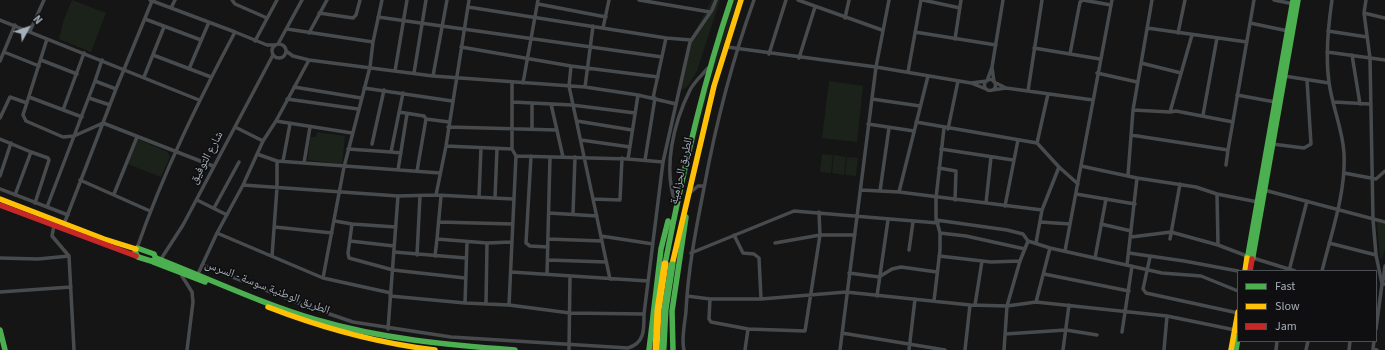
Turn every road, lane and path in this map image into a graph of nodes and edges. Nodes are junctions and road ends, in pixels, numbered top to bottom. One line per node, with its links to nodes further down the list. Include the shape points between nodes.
1 (44, 0): 69 (street)
2 (151, 0): 42 (street); 54 (street)
3 (175, 0): 42 (street)
4 (232, 0): 50 (street, via 235,4)
5 (277, 0): 50 (street)
6 (302, 0): 65 (street)
7 (327, 0): 45 (street)
8 (360, 0): 45 (street, via 353,18)
9 (382, 0): 47 (street)
10 (407, 0): 55 (street)
11 (426, 0): 57 (street)
12 (447, 0): 62 (street)
13 (468, 0): 40 (street)
14 (610, 0): 49 (street)
15 (638, 0): 39 (street)
16 (681, 0): 39 (street)
17 (716, 0): 44 (street)
18 (731, 0): 123 (main road, الطريق الحزامية)
19 (741, 0): 91 (main road, الطريق الحزامية)
20 (754, 0): 96 (street)
21 (786, 0): 102 (street)
22 (800, 0): 41 (street)
23 (849, 0): 51 (street)
24 (889, 0): 67 (street)
25 (922, 0): 43 (street); 73 (street)
26 (961, 0): 43 (street)
27 (1003, 0): 90 (street)
28 (1042, 0): 94 (street)
29 (1112, 0): 38 (street)
30 (1152, 0): 64 (street)
31 (1185, 0): 74 (street)
32 (1254, 0): 58 (street)
33 (1274, 0): 37 (street)
34 (1332, 0): 70 (street)
35 (1366, 0): 46 (street)
36 (538, 2): 48 (street); 49 (street)
37 (1295, 2): 68 (main road); 136 (main road)
38 (1111, 5): 103 (street, via 1083,0 1080,2); 111 (street)
39 (679, 6): 44 (street)
40 (468, 7): 48 (street); 66 (street)
41 (815, 7): 51 (street); 109 (street)
42 (172, 8): 56 (street)
43 (960, 8): 82 (street)
44 (710, 12): 85 (street)
45 (319, 13): 72 (street)
46 (1364, 13): 52 (street); 77 (street)
47 (378, 17): 55 (street); 86 (street)
48 (535, 17): 60 (street); 78 (street)
49 (606, 17): 63 (street)
50 (267, 18): 84 (street)
51 (845, 18): 67 (street)
52 (1385, 18)
53 (0, 20): 59 (street)
54 (145, 20): 61 (street); 126 (street)
55 (404, 21): 57 (street); 128 (street)
56 (209, 22): 71 (street); 83 (street)
57 (422, 23): 62 (street); 130 (street)
58 (1250, 23): 68 (street); 87 (street)
59 (15, 25): 69 (street); 97 (street)
60 (593, 26): 63 (street); 93 (street)
61 (164, 27): 83 (street); 101 (street)
62 (442, 27): 66 (street); 134 (street)
63 (603, 28): 79 (street)
64 (1147, 28): 74 (street); 117 (street)
65 (287, 29): 72 (street); 76 (street)
66 (464, 30): 78 (street); 92 (street)
67 (882, 30): 124 (street)
68 (1288, 30): 175 (main road)
69 (30, 31): 81 (street)
70 (1328, 31): 77 (street); 98 (street)
71 (236, 32): 84 (street); 137 (street)
72 (309, 32): 86 (street)
73 (915, 32): 82 (street); 129 (street)
74 (1178, 33): 75 (street)
75 (1192, 35): 80 (street); 132 (street)
76 (283, 37): 89 (street); 95 (street)
77 (1367, 37): 110 (street)
78 (531, 38): 93 (street); 108 (street)
79 (666, 38): 85 (street); 106 (street)
80 (1217, 38): 87 (street); 193 (street)
81 (47, 39): 99 (street); 113 (street)
82 (955, 39): 90 (street)
83 (201, 40): 127 (street)
84 (255, 40): 88 (street)
85 (691, 40): 181 (street)
86 (373, 42): 121 (street)
87 (1247, 42): 164 (street)
88 (267, 45): 89 (street); 100 (street)
89 (277, 45): 95 (street); 100 (street, شارع التوفيق)
90 (996, 45): 125 (street)
91 (726, 46): 96 (street); 307 (main road, الطريق الحزامية, via 698,149)
92 (461, 47): 108 (street); 140 (street)
93 (591, 48): 106 (street); 122 (street)
94 (1034, 48): 103 (street); 160 (street)
95 (285, 49): 104 (street); 107 (street)
96 (736, 49): 102 (street); 275 (street)
97 (4, 52): 112 (street); 119 (street)
98 (1327, 52): 105 (street); 150 (street)
99 (84, 53): 114 (street); 133 (street)
100 (272, 53): 107 (street); 118 (street, شارع التوفيق)
101 (153, 54): 127 (street); 139 (street)
102 (769, 54): 109 (street)
103 (1070, 54): 111 (street)
104 (293, 56): 107 (street); 115 (street)
105 (1352, 56): 110 (street); 182 (street)
106 (662, 57): 138 (street)
107 (281, 58): 118 (street)
108 (527, 58): 120 (street); 148 (street)
109 (799, 58): 124 (street)
110 (1370, 58): 116 (street); 183 (street)
111 (1100, 59): 131 (street)
112 (0, 60)
113 (41, 60): 119 (street); 133 (street)
114 (102, 60): 126 (street); 142 (street)
115 (309, 60): 121 (street); 152 (street)
116 (1385, 60)
117 (1141, 63): 132 (street); 147 (street)
118 (268, 64): 205 (street, شارع التوفيق)
119 (39, 66): 165 (street)
120 (571, 66): 122 (street); 151 (street)
121 (370, 67): 128 (street); 153 (street)
122 (587, 67): 138 (street); 154 (street)
123 (708, 67): 306 (main road, الطريق الحزامية); 306 (street, via 691,88 676,129 670,168 671,192)
124 (876, 67): 129 (street); 169 (street)
125 (992, 68): 145 (street); 146 (street)
126 (125, 69): 139 (street); 157 (street)
127 (189, 69): 137 (street)
128 (395, 71): 130 (street)
129 (908, 72): 135 (street)
130 (414, 73): 134 (street)
131 (1098, 73): 147 (street); 172 (street)
132 (1181, 73): 190 (street)
133 (76, 74): 187 (street)
134 (433, 76): 140 (street)
135 (928, 76): 143 (street); 185 (street)
136 (1284, 76): 141 (street); 226 (main road)
137 (211, 77): 170 (street)
138 (658, 77): 168 (street)
139 (144, 78): 170 (street)
140 (456, 78): 144 (street); 173 (street)
141 (1307, 80): 150 (street); 226 (street, via 1311,144 1304,148)
142 (95, 81): 157 (street); 166 (street)
143 (958, 81): 149 (street); 210 (street)
144 (512, 82): 148 (street); 174 (street)
145 (987, 82): 146 (street); 149 (street); 155 (street)
146 (994, 82): 156 (street); 159 (street, via 996,86)
147 (1138, 82): 188 (street)
148 (523, 83): 151 (street)
149 (971, 83): 155 (street)
150 (1329, 83): 176 (street)
151 (569, 86): 154 (street); 180 (street)
152 (294, 87): 167 (street); 171 (street)
153 (364, 88): 158 (street); 167 (street)
154 (585, 88): 163 (street)
155 (986, 88): 159 (street)
156 (1006, 88): 159 (street); 160 (street)
157 (116, 89): 184 (street)
158 (384, 90): 161 (street); 225 (street)
159 (992, 90)
160 (1028, 91): 162 (street)
161 (403, 93): 173 (street); 189 (street)
162 (1048, 94): 172 (street); 224 (street)
163 (638, 95): 168 (street); 191 (street)
164 (1237, 95): 175 (street); 200 (street)
165 (29, 97): 177 (street); 187 (street)
166 (89, 98): 184 (street); 194 (street)
167 (361, 98): 186 (street)
168 (654, 98): 181 (street); 249 (street)
169 (872, 99): 185 (street); 204 (street)
170 (199, 100): 236 (street)
171 (287, 100): 186 (street); 197 (street)
172 (1093, 100): 258 (street)
173 (452, 101): 203 (street)
174 (512, 102): 178 (street); 211 (street)
175 (1275, 102): 301 (main road)
176 (1334, 102): 182 (street); 266 (street, via 1341,131)
177 (27, 103): 195 (street, via 10,97); 217 (street, via 23,116 26,121 62,138)
178 (532, 103): 179 (street); 209 (street)
179 (551, 104): 180 (street); 212 (street)
180 (572, 104): 191 (street); 198 (street)
181 (676, 104): 254 (street)
182 (1360, 104): 183 (street)
183 (1370, 104): 270 (street)
184 (110, 105): 201 (street)
185 (920, 106): 199 (street)
186 (358, 109): 215 (street)
187 (63, 110): 194 (street)
188 (1133, 110): 190 (street); 216 (street)
189 (399, 112): 192 (street); 237 (street)
190 (1170, 112): 193 (street)
191 (635, 113): 213 (street)
192 (407, 114): 196 (street, via 424,116); 238 (street)
193 (1203, 115): 200 (street)
194 (82, 117): 217 (street)
195 (0, 118)
196 (426, 119): 203 (street); 263 (street)
197 (276, 121): 202 (street); 222 (street)
198 (577, 121): 213 (street); 220 (street)
199 (916, 122): 208 (street); 214 (street)
200 (1233, 122): 234 (street)
201 (103, 123): 217 (street); 218 (street); 271 (street)
202 (290, 124): 206 (street); 252 (street)
203 (448, 124): 211 (street); 227 (street)
204 (868, 124): 207 (street); 278 (street)
205 (235, 127): 222 (street); 257 (street, شارع التوفيق)
206 (310, 127): 215 (street); 255 (street)
207 (889, 128): 214 (street); 280 (street)
208 (944, 128): 210 (street); 233 (street)
209 (532, 129): 211 (street); 212 (street)
210 (948, 129): 221 (street)
211 (511, 130): 232 (street)
212 (557, 130): 243 (street)
213 (632, 130): 228 (street)
214 (914, 131): 281 (street)
215 (352, 133): 230 (street)
216 (1131, 135): 234 (street); 267 (street)
217 (74, 136): 309 (street)
218 (137, 137): 236 (street); 283 (street)
219 (0, 139): 223 (street)
220 (581, 140): 228 (street); 245 (street)
221 (1018, 140): 224 (street); 250 (street)
222 (263, 141): 239 (street)
223 (11, 143): 235 (street); 268 (street)
224 (1037, 143): 260 (street)
225 (372, 144)
226 (1272, 144): 279 (main road)
227 (446, 146): 229 (street); 265 (street)
228 (630, 147): 248 (street)
229 (481, 148): 231 (street); 291 (street)
230 (348, 149): 237 (street); 259 (street)
231 (497, 149): 232 (street); 292 (street)
232 (512, 149): 240 (street)
233 (941, 149): 246 (street); 261 (street)
234 (1228, 150): 256 (street)
235 (31, 152): 286 (street); 302 (street, via 49,160)
236 (174, 152): 257 (street); 313 (street)
237 (391, 152): 238 (street)
238 (401, 153): 262 (street)
239 (257, 154): 251 (street); 274 (street)
240 (516, 156): 241 (street); 295 (street)
241 (531, 156): 242 (street); 362 (street, via 526,243 530,246)
242 (550, 157): 243 (street); 315 (street)
243 (564, 157): 244 (street)
244 (575, 157): 245 (street); 316 (street)
245 (584, 157): 247 (street); 296 (street)
246 (991, 157): 250 (street); 303 (street)
247 (622, 158): 248 (street); 296 (street, via 620,200)
248 (628, 159): 249 (street)
249 (645, 160): 254 (street)
250 (1013, 160): 308 (street)
251 (277, 161): 252 (street); 276 (street)
252 (283, 161): 255 (street)
253 (239, 162): 310 (street)
254 (663, 162): 358 (street)
255 (304, 164): 259 (street)
256 (1226, 165)
257 (213, 166): 298 (street, شارع التوفيق)
258 (1081, 166): 267 (street); 272 (street)
259 (344, 167): 262 (street); 282 (street)
260 (1059, 167): 272 (street); 312 (street)
261 (939, 168): 293 (street); 299 (street, via 956,171)
262 (398, 170): 263 (street)
263 (417, 171): 265 (street)
264 (1385, 171): 270 (street, via 1379,178)
265 (440, 173): 287 (street)
266 (1344, 173): 270 (street); 311 (street)
267 (1128, 175): 269 (street)
268 (0, 176)
269 (1137, 178): 273 (street); 304 (street)
270 (1372, 179): 321 (street)
271 (80, 180): 283 (street); 317 (street)
272 (1078, 184): 284 (street)
273 (1180, 184): 285 (street); 338 (street)
274 (243, 185): 276 (street); 318 (street)
275 (704, 186): 307 (street, via 695,187); 369 (street)
276 (277, 188): 282 (street); 335 (street)
277 (0, 189): 286 (street)
278 (861, 190): 280 (street); 320 (street)
279 (1264, 190): 300 (street); 378 (main road)
280 (880, 191): 281 (street)
281 (899, 192): 293 (street)
282 (339, 193): 288 (street); 323 (street)
283 (114, 194): 313 (street)
284 (1076, 194): 297 (street); 332 (street)
285 (1217, 194): 301 (street); 360 (street)
286 (15, 195): 302 (street)
287 (436, 195): 289 (street); 290 (street)
288 (398, 196): 289 (street); 336 (street)
289 (420, 196): 371 (street)
290 (441, 196): 291 (street); 325 (street)
291 (479, 197): 292 (street)
292 (495, 198): 295 (street)
293 (936, 198): 299 (street); 324 (street)
294 (0, 199): 329 (main road)
295 (513, 199): 331 (street)
296 (593, 199): 319 (street)
297 (1106, 199): 304 (street); 333 (street)
298 (197, 200): 310 (street); 382 (street, شارع التوفيق)
299 (956, 200): 303 (street)
300 (1307, 201): 311 (street); 396 (street)
301 (1258, 202): 378 (main road)
302 (35, 203): 309 (street)
303 (986, 203): 308 (street)
304 (1134, 204): 337 (street)
305 (0, 205): 334 (main road)
306 (676, 205): 387 (main road, الطريق الحزامية); 460 (main road, via 668,221 662,249)
307 (686, 206): 387 (main road, الطريق الحزامية); 463 (main road, via 672,311)
308 (1005, 206): 312 (street)
309 (47, 207): 317 (street)
310 (214, 208): 318 (street)
311 (1337, 209): 321 (street); 357 (street)
312 (1042, 210): 327 (street)
313 (150, 211): 366 (street)
314 (819, 212): 320 (street); 342 (street, via 788,212); 343 (street)
315 (548, 213): 316 (street); 348 (street)
316 (573, 214): 319 (street)
317 (68, 215): 329 (street)
318 (227, 215): 339 (street)
319 (597, 216): 345 (street)
320 (858, 217): 322 (street); 344 (street)
321 (1373, 219): 328 (street); 372 (street)
322 (888, 220): 326 (street); 407 (street)
323 (334, 221): 330 (street); 340 (street)
324 (937, 221): 326 (street); 341 (street); 352 (street, via 1007,230 1023,234)
325 (439, 222): 331 (street); 347 (street)
326 (913, 222): 365 (street)
327 (1040, 222): 332 (street); 359 (street)
328 (1385, 222)
329 (64, 224): 366 (main road)
330 (352, 224): 336 (street); 350 (street)
331 (512, 224): 354 (street)
332 (1070, 224): 367 (street)
333 (1102, 224): 337 (street); 381 (street)
334 (54, 225): 366 (main road); 373 (street, via 52,236)
335 (275, 227): 340 (street); 374 (street)
336 (396, 227): 361 (street)
337 (1131, 232): 346 (street)
338 (1171, 232): 346 (street); 349 (street); 360 (street)
339 (217, 233): 374 (street); 388 (street)
340 (332, 233): 408 (street)
341 (940, 233): 364 (street); 376 (street)
342 (734, 235): 369 (street); 425 (street, via 743,253 754,254 759,258)
343 (820, 235): 344 (street); 356 (street); 421 (street)
344 (855, 235): 402 (street)
345 (601, 236): 351 (street); 358 (street)
346 (1131, 237): 370 (street)
347 (437, 239): 353 (street); 375 (street)
348 (548, 239): 351 (street); 362 (street)
349 (1170, 239)
350 (350, 241): 361 (street); 393 (street, via 349,258)
351 (602, 241): 386 (street)
352 (1028, 241): 359 (street); 364 (street)
353 (467, 242): 355 (street); 380 (street)
354 (511, 242): 355 (street); 399 (street)
355 (487, 243): 430 (street)
356 (775, 243)
357 (1329, 243): 372 (street); 397 (street)
358 (653, 244): 411 (street)
359 (1036, 244): 363 (street)
360 (1218, 245): 378 (street)
361 (394, 246): 368 (street)
362 (548, 247): 383 (street)
363 (1050, 248): 367 (street); 405 (street)
364 (1025, 249): 385 (street)
365 (909, 250)
366 (136, 251): 382 (main road)
367 (1065, 251): 381 (street)
368 (394, 252): 371 (street); 393 (street)
369 (691, 253): 422 (street)
370 (1129, 253): 377 (street); 389 (street)
371 (417, 255): 375 (street)
372 (1376, 255): 412 (street)
373 (69, 256): 379 (street, via 38,259); 413 (street)
374 (272, 256): 408 (street)
375 (435, 256): 380 (street)
376 (939, 256): 384 (street); 400 (street)
377 (1150, 257): 392 (street); 398 (street)
378 (1250, 257): 394 (main road); 395 (main road); 396 (street)
379 (0, 258)
380 (466, 258): 409 (street)
381 (1095, 258): 389 (street)
382 (157, 260): 401 (main road, الطريق الوطنية سوسة - السرس); 403 (main road, الطريق الوطنية سوسة - السرس)
383 (548, 260): 386 (street); 404 (street)
384 (982, 261): 385 (street); 433 (street)
385 (1020, 261): 435 (street)
386 (606, 262): 410 (street)
387 (669, 264): 461 (main road, الطريق الحزامية, bridge, via 658,310); 462 (main road, الطريق الحزامية, bridge)
388 (202, 265): 403 (street); 443 (street, via 327,314)
389 (1127, 265): 390 (street)
390 (1132, 266): 392 (street); 414 (street)
391 (1385, 266): 412 (street)
392 (1148, 269): 415 (street, via 1201,276); 438 (street, via 1144,289 1146,293)
393 (393, 270): 409 (street); 420 (street)
394 (1245, 270)
395 (1250, 270)
396 (1289, 270)
397 (1322, 270)
398 (1237, 271)
399 (511, 272): 404 (street); 431 (street)
400 (937, 272): 407 (street, via 898,267); 427 (street)
401 (182, 273): 456 (street, via 192,292 193,302); 457 (main road, الطريق الوطنية سوسة - السرس, via 314,324 365,338)
402 (849, 273): 407 (street); 417 (street)
403 (198, 274): 458 (main road, الطريق الوطنية سوسة - السرس, via 316,320 352,329 427,343)
404 (548, 274): 406 (street)
405 (1044, 274): 414 (street); 428 (street)
406 (570, 276): 410 (street); 437 (street)
407 (879, 277): 423 (street)
408 (323, 278): 420 (street)
409 (465, 278): 429 (street)
410 (610, 279): 411 (street)
411 (648, 281): 439 (street)
412 (1384, 284): 419 (street)
413 (71, 287): 416 (street); 455 (street)
414 (1129, 291): 436 (street)
415 (1237, 291)
416 (0, 292)
417 (846, 292): 421 (street); 423 (street); 449 (street)
418 (1377, 292): 419 (street)
419 (1381, 293): 442 (street)
420 (391, 294): 429 (street); 443 (street)
421 (811, 294): 425 (street); 444 (street, via 804,331)
422 (686, 296): 424 (street); 464 (street)
423 (877, 296): 426 (street)
424 (710, 299): 425 (street); 444 (street, via 711,322)
425 (761, 299)
426 (915, 299): 427 (street); 453 (street)
427 (934, 301): 432 (street)
428 (1036, 302): 434 (street); 435 (street)
429 (465, 304): 430 (street)
430 (486, 304): 431 (street)
431 (509, 305): 437 (street)
432 (970, 305): 433 (street); 468 (street)
433 (975, 305): 435 (street)
434 (1069, 305): 436 (street); 446 (street)
435 (1007, 306): 450 (street)
436 (1126, 312): 440 (street); 448 (street)
437 (570, 313): 439 (street); 452 (street)
438 (1237, 313)
439 (644, 314): 452 (street, via 643,335 635,346 628,348)
440 (1167, 316): 447 (street); 471 (street)
441 (1237, 319): 447 (main road)
442 (1377, 322)
443 (388, 329): 452 (street, via 452,337)
444 (748, 329): 465 (street)
445 (0, 330): 454 (main road)
446 (1066, 330): 450 (street); 451 (street); 470 (street)
447 (1235, 330): 472 (main road)
448 (1122, 332)
449 (842, 333): 453 (street); 466 (street)
450 (1006, 334): 469 (street)
451 (1097, 335)
452 (570, 344): 459 (street)
453 (909, 348): 467 (street)
454 (4, 350)
455 (74, 350)
456 (186, 350)
457 (435, 350)
458 (515, 350)
459 (569, 350)
460 (649, 350): 463 (main road, via 659,345)
461 (656, 350)
462 (663, 350)
463 (672, 350)
464 (684, 350)
465 (745, 350)
466 (840, 350)
467 (945, 350)
468 (965, 350)
469 (1004, 350)
470 (1063, 350)
471 (1164, 350)
472 (1231, 350)

